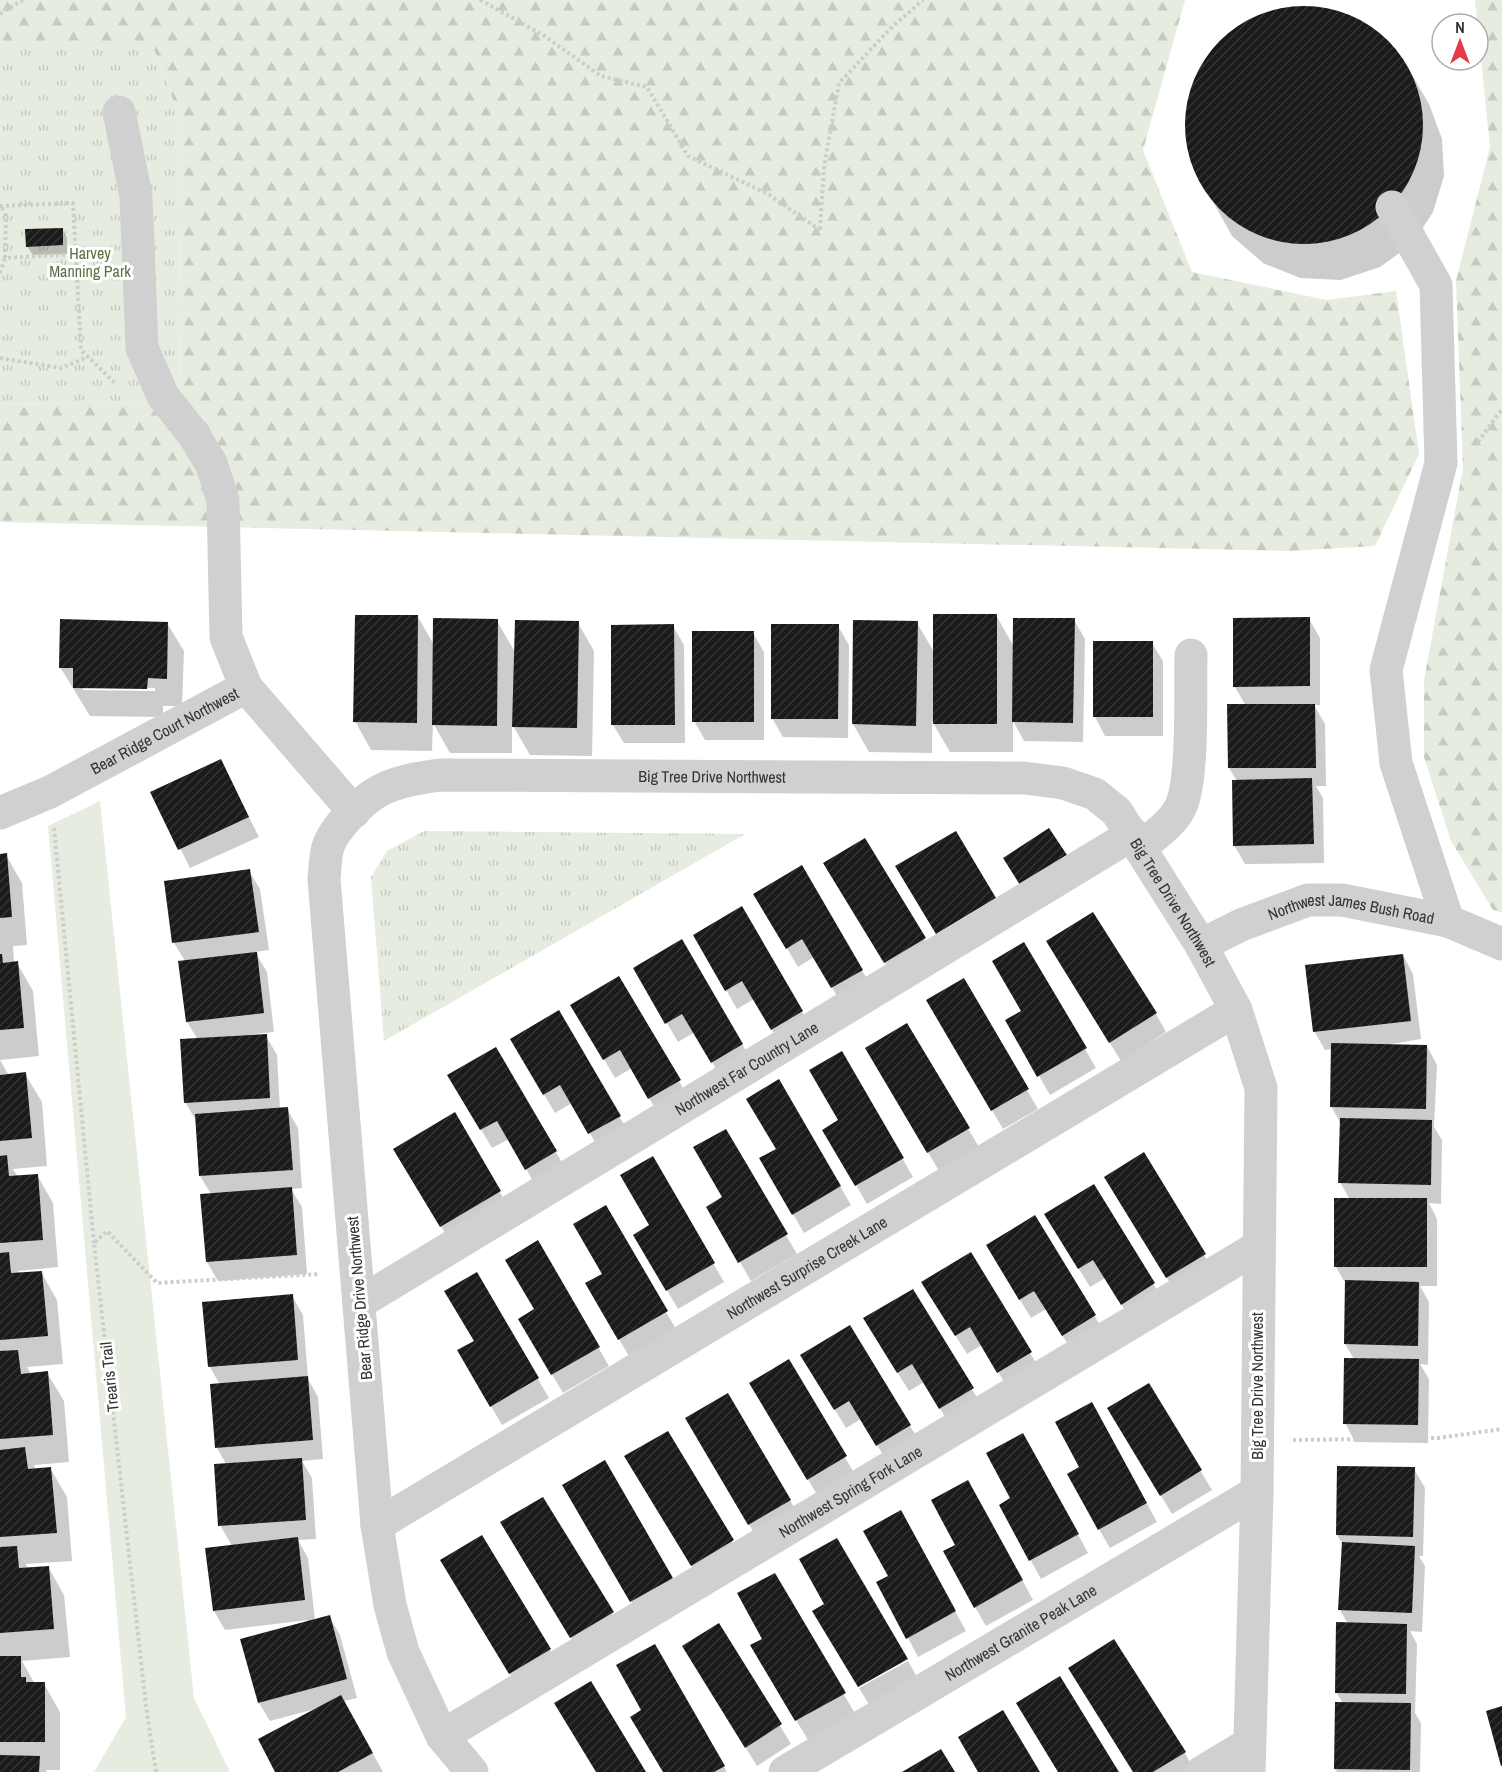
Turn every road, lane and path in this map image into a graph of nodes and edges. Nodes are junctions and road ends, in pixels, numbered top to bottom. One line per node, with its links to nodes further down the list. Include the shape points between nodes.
1 (23, 0): 4 (path)
2 (480, 0): 3 (path, via 543,35 601,76 647,87 688,156 768,194 820,230 824,166 838,83)
3 (923, 0)
4 (0, 14)
5 (119, 112): 14 (street, via 136,196 142,348 163,396 211,463 224,500 226,637)
6 (1392, 207): 19 (street, via 1436,285 1442,463 1386,670 1396,763)
7 (2, 208): 9 (path, via 6,216)
8 (76, 254): 9 (path)
9 (5, 258): 10 (path)
10 (0, 273)
11 (88, 357): 12 (path, via 61,368)
12 (0, 358)
13 (1191, 655): 18 (street, Northwest Far Country Lane, via 1187,784 1181,807 1167,825)
14 (246, 687): 15 (street, Bear Ridge Court Northwest); 16 (street, Bear Ridge Court Northwest)
15 (50, 792): 17 (street, Bear Ridge Court Northwest); 23 (path, Trearis Trail)
16 (354, 812): 18 (street, Big Tree Drive Northwest, via 380,791 408,780 439,775 1024,778 1063,783 1095,794 1117,812); 26 (street, Bear Ridge Drive Northwest, via 339,826 327,849 324,879)
17 (0, 813)
18 (1137, 841): 21 (street, Big Tree Drive Northwest); 26 (street, Northwest Far Country Lane)
19 (1448, 921): 20 (street, Northwest James Bush Road); 21 (street, Northwest James Bush Road, via 1342,900 1308,900)
20 (1502, 944)
21 (1201, 945): 22 (street, Big Tree Drive Northwest)
22 (1236, 1010): 24 (street, Big Tree Drive Northwest, via 1261,1089); 30 (street, Northwest Surprise Creek Lane)
23 (94, 1244): 25 (path, via 107,1231 158,1283); 33 (path, Trearis Trail)
24 (1258, 1247): 27 (street, Big Tree Drive Northwest); 31 (street, Northwest Spring Fork Lane)
25 (330, 1274)
26 (359, 1304): 30 (street, Bear Ridge Drive Northwest)
27 (1257, 1425): 28 (path, via 1292,1440 1438,1438); 29 (street, Big Tree Drive Northwest)
28 (1502, 1429)
29 (1257, 1492): 32 (street, Big Tree Drive Northwest); 35 (street, Northwest Granite Peak Lane)
30 (377, 1525): 31 (street, Bear Ridge Drive Northwest, via 390,1605 403,1652)
31 (442, 1736): 34 (street, Bear Ridge Drive Northwest)
32 (1249, 1758): 36 (street)
33 (156, 1772)
34 (471, 1772)
35 (785, 1772)
36 (1202, 1772)

